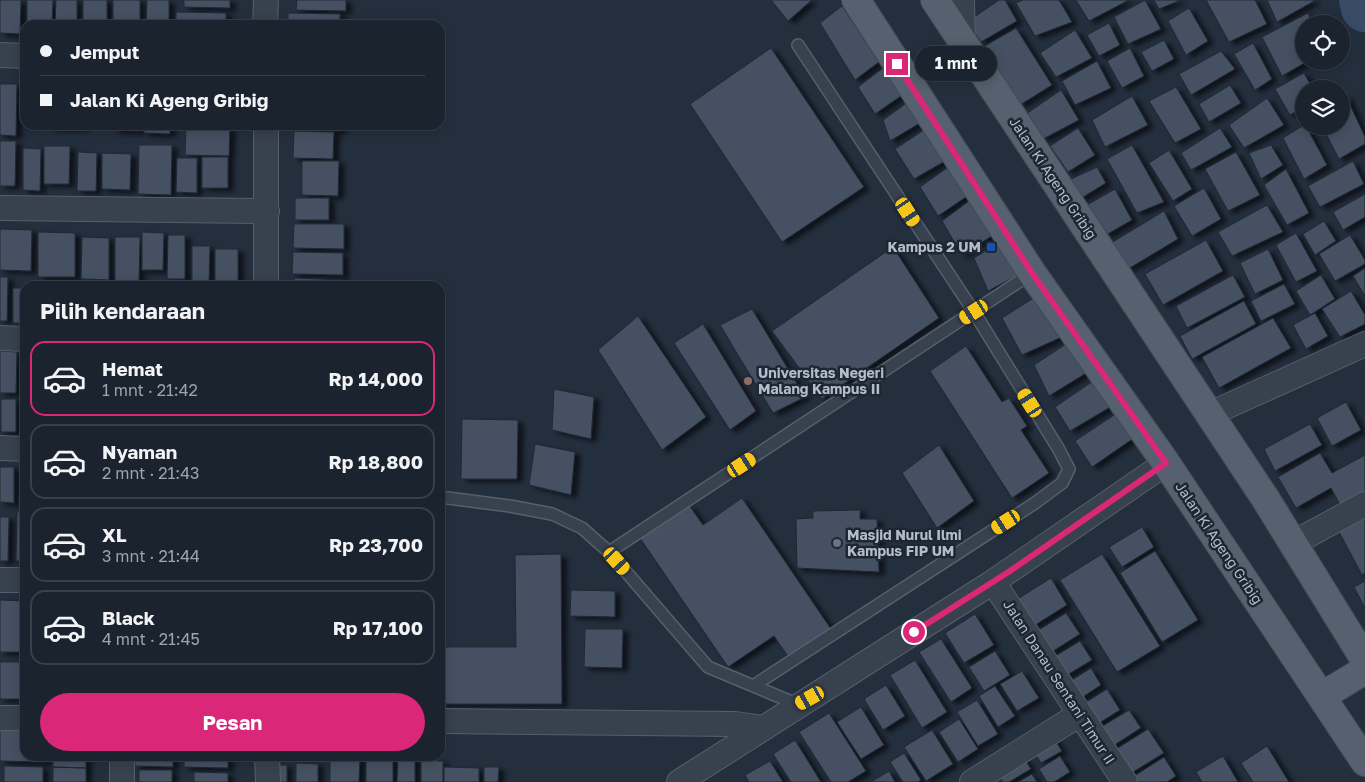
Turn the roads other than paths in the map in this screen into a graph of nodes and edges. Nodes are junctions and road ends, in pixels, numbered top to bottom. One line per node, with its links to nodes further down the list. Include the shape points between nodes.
1 (266, 0): 5 (street)
2 (856, 0): 13 (main road, Jalan Ki Ageng Gribig)
3 (936, 0): 6 (main road, Jalan Ki Ageng Gribig)
4 (960, 0): 6 (street)
5 (265, 20)
6 (963, 42): 19 (main road, Jalan Ki Ageng Gribig)
7 (798, 46): 15 (lane)
8 (0, 55): 9 (street)
9 (20, 56)
10 (266, 130): 12 (street)
11 (0, 208): 12 (street)
12 (267, 211): 14 (street)
13 (1032, 273): 15 (lane); 22 (main road, Jalan Ki Ageng Gribig)
14 (266, 281)
15 (974, 312): 26 (lane); 32 (lane, via 1069,469 1062,483)
16 (0, 338): 17 (street)
17 (20, 339)
18 (1365, 344): 19 (street)
19 (1210, 414): 25 (main road, Jalan Ki Ageng Gribig)
20 (0, 448): 21 (street)
21 (20, 449)
22 (1166, 463): 29 (street); 33 (main road, Jalan Ki Ageng Gribig)
23 (445, 498): 26 (lane, via 552,514 582,528)
24 (1365, 504): 25 (street)
25 (1292, 544): 30 (main road, Jalan Ki Ageng Gribig)
26 (609, 552): 32 (lane, via 708,667)
27 (0, 580): 28 (street)
28 (20, 580)
29 (993, 582): 34 (street); 35 (street, Jalan Danau Sentani Timur II)
30 (1365, 660)
31 (1365, 670): 33 (main road)
32 (753, 686): 34 (lane)
33 (1322, 696): 42 (main road, Jalan Ki Ageng Gribig)
34 (799, 704): 39 (street)
35 (1080, 714): 43 (street); 47 (street, Jalan Danau Sentani Timur II)
36 (0, 718): 37 (street)
37 (20, 718)
38 (445, 721): 39 (street, via 735,724)
39 (763, 728): 46 (street)
40 (122, 761): 44 (street)
41 (268, 761): 45 (street)
42 (1365, 762)
43 (984, 779)
44 (122, 782)
45 (268, 782)
46 (679, 782)
47 (1125, 782)

